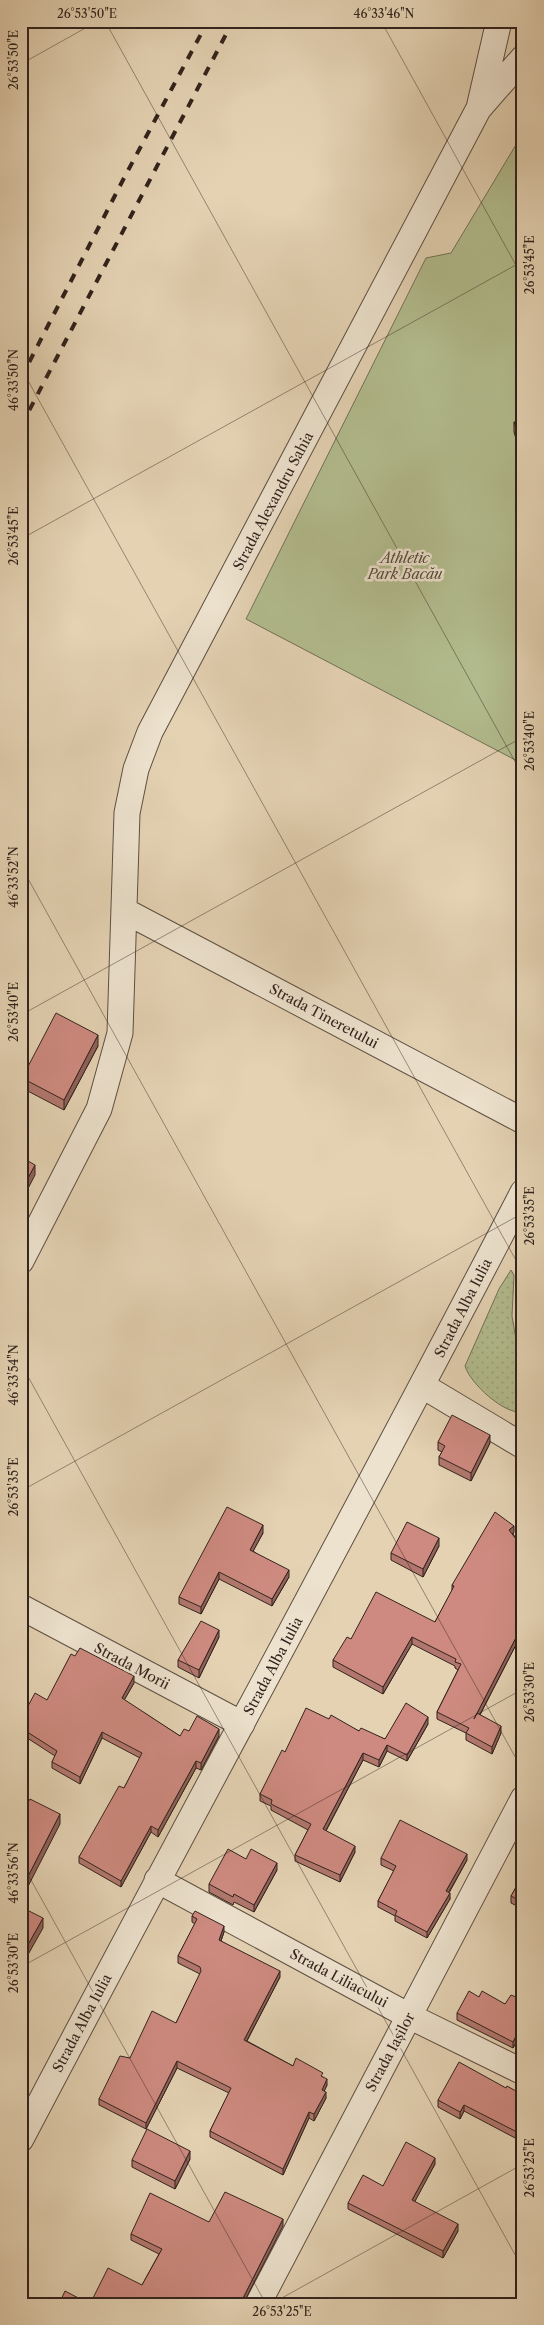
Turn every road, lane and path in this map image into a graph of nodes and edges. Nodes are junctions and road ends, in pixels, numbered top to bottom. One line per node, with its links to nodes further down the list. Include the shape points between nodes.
1 (499, 21): 3 (street, Strada Alexandru Sahia)
2 (523, 58): 3 (street, Strada Alexandru Sahia)
3 (479, 108): 4 (street, Strada Alexandru Sahia, via 150,732 136,769 127,813)
4 (125, 911): 5 (street, Strada Tineretului); 7 (street, Strada Alexandru Sahia, via 120,1033 110,1075 99,1109)
5 (523, 1121)
6 (523, 1192): 8 (street, Strada Alba Iulia)
7 (21, 1262)
8 (423, 1386): 9 (street); 11 (street, Strada Alba Iulia)
9 (523, 1446)
10 (21, 1607): 11 (street, Strada Morii)
11 (242, 1724): 13 (street, Strada Alba Iulia)
12 (523, 1799): 14 (street, Strada Iașilor)
13 (157, 1880): 14 (street, Strada Liliacului); 16 (street, Strada Alba Iulia)
14 (409, 2016): 15 (street, Strada Liliacului); 17 (street, Strada Iașilor)
15 (523, 2072)
16 (21, 2139)
17 (258, 2304)

